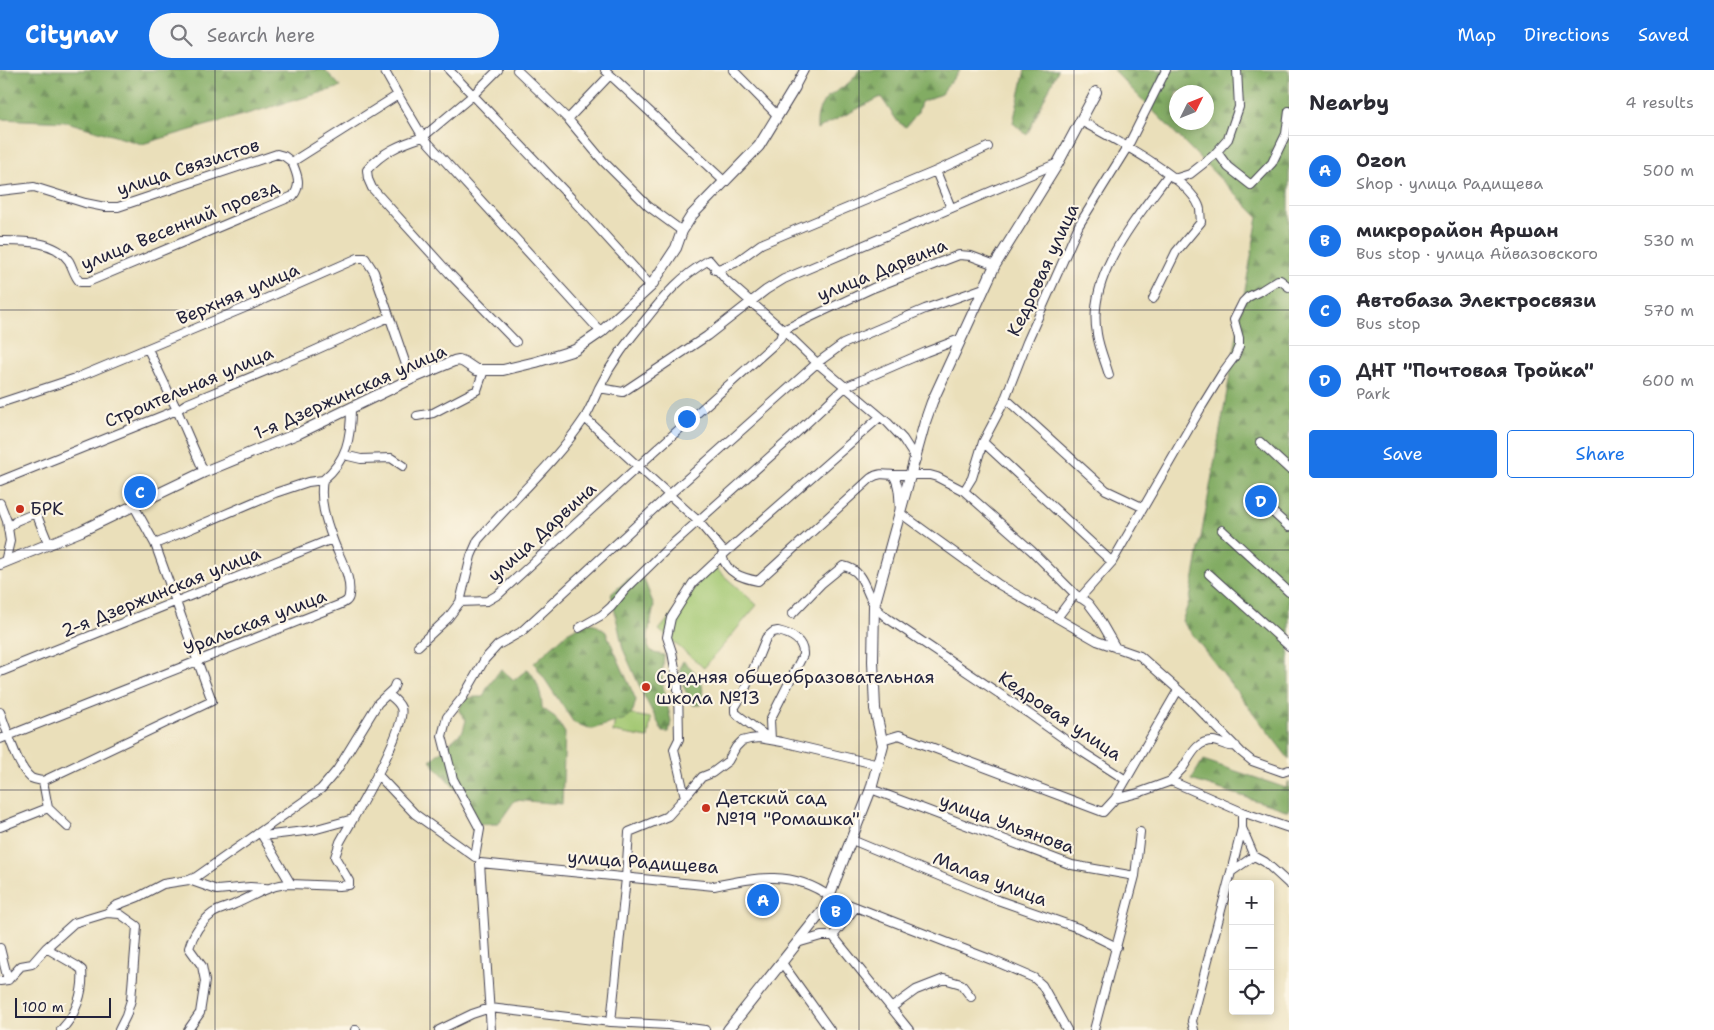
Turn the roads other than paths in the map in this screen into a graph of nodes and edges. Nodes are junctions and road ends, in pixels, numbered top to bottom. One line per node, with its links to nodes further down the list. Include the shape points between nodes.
1 (384, 70): 12 (street)
2 (449, 70): 13 (street)
3 (498, 70): 13 (street)
4 (517, 70): 16 (street)
5 (733, 70): 15 (street)
6 (804, 70): 10 (street, 1-я Дзержинская улица)
7 (1166, 70): 19 (street, Кедровая улица)
8 (1237, 70): 21 (street, via 1239,107 1228,139)
9 (608, 72): 16 (street); 26 (street)
10 (794, 87): 15 (street, 1-я Дзержинская улица)
11 (1096, 92): 17 (street, Кедровая улица)
12 (398, 95): 18 (street); 22 (street)
13 (472, 96): 18 (street); 33 (street)
14 (1289, 111): 21 (street, via 1283,142 1272,163 1251,185 1228,167)
15 (777, 115): 26 (street, 1-я Дзержинская улица, via 759,146)
16 (568, 119): 29 (street, via 603,161 648,206)
17 (1081, 121): 19 (street); 23 (street, Кедровая улица)
18 (423, 137): 40 (street); 42 (street, via 404,143 375,161 367,170 372,188)
19 (1128, 146): 25 (street); 50 (street, Кедровая улица, via 1080,225)
20 (988, 147): 24 (street)
21 (1217, 152): 25 (street, via 1190,174)
22 (292, 162): 27 (street, улица Связистов, via 277,154 118,207 85,203 34,187); 30 (street, улица Весенний проезд, via 298,183 298,190 293,196 88,282 80,282 69,261 49,247 34,241)
23 (1058, 163): 28 (street, улица Дарвина); 31 (street, Кедровая улица)
24 (936, 171): 28 (street); 32 (street, via 761,244 735,263)
25 (1172, 176): 36 (street, via 1200,206 1200,222 1176,252); 46 (street, via 1123,238 1101,283 1095,316 1096,334)
26 (724, 182): 29 (street, 1-я Дзержинская улица)
27 (0, 191)
28 (951, 208): 37 (street, улица Дарвина, via 784,279)
29 (682, 230): 33 (street, 1-я Дзержинская улица, via 676,248)
30 (0, 241)
31 (995, 265): 34 (street); 39 (street, улица Дарвина, via 959,255 873,288)
32 (715, 270): 37 (street); 48 (street, via 709,260 668,291 624,345)
33 (651, 286): 40 (street, 1-я Дзержинская улица)
34 (984, 288): 41 (street); 44 (street, via 924,309 843,344)
35 (1289, 288): 74 (street, via 1278,280 1243,302 1234,320 1239,338 1235,356)
36 (1153, 299)
37 (752, 302): 39 (street); 48 (street, улица Дарвина, via 623,392)
38 (389, 317): 43 (street, Верхняя улица, via 368,260 358,258); 47 (street, Верхняя улица); 53 (street, Строительная улица)
39 (783, 330): 44 (street); 62 (street, улица Дарвина, via 780,339)
40 (601, 332): 45 (street, 1-я Дзержинская улица, via 575,350 503,370)
41 (960, 340): 49 (street); 60 (street, via 930,409)
42 (516, 342)
43 (148, 349): 51 (street, Верхняя улица, via 76,378); 53 (street)
44 (817, 363): 49 (street); 70 (street)
45 (484, 370): 47 (street, 1-я Дзержинская улица, via 476,370 459,360); 54 (street, via 477,390 434,413)
46 (1109, 375)
47 (411, 379): 52 (street, 1-я Дзержинская улица)
48 (599, 388): 56 (street, улица Дарвина)
49 (845, 388): 55 (street); 76 (street)
50 (1005, 398): 57 (street, Кедровая улица); 74 (street, via 1106,490)
51 (0, 403)
52 (351, 408): 59 (street, via 351,426); 64 (street, 1-я Дзержинская улица)
53 (177, 410): 64 (street); 68 (street, Строительная улица)
54 (417, 416)
55 (880, 417): 60 (street, via 896,430); 83 (street)
56 (585, 418): 62 (street); 90 (street, улица Дарвина, via 555,457 478,540)
57 (983, 442): 69 (street, Кедровая улица, via 972,478); 84 (street)
58 (1260, 442): 63 (street)
59 (344, 455): 61 (street, via 361,459 391,458); 67 (street)
60 (916, 459): 65 (street)
61 (403, 466)
62 (639, 466): 70 (street); 90 (street, улица Дарвина, via 498,594 488,601)
63 (1289, 468)
64 (204, 472): 73 (street, 1-я Дзержинская улица)
65 (912, 474): 66 (street); 69 (street, via 937,477); 75 (street)
66 (893, 475): 75 (street, via 898,487); 83 (street, via 871,478 758,581 736,575 723,562)
67 (323, 480): 80 (street, Уральская улица, via 321,497); 81 (street, via 275,493)
68 (0, 481)
69 (964, 491): 88 (street)
70 (669, 495): 76 (street); 129 (street, via 521,632 498,645 485,659 447,717 442,736 452,780 480,829)
71 (1254, 495): 77 (street)
72 (0, 503): 78 (street)
73 (134, 506): 81 (street); 82 (street, 1-я Дзержинская улица)
74 (1142, 507): 84 (street)
75 (900, 513): 91 (street); 93 (street, via 998,584)
76 (698, 522): 83 (street); 94 (street, via 625,590 611,608)
77 (1289, 527)
78 (8, 529): 82 (street, via 16,521 33,514 38,518); 85 (street, via 10,541)
79 (1222, 530): 87 (street)
80 (332, 539): 89 (street, 2-я Дзержинская улица); 98 (street, Уральская улица, via 348,575 350,596 346,601)
81 (155, 544): 89 (street)
82 (49, 545): 85 (street, 1-я Дзержинская улица)
83 (723, 554): 116 (street, via 692,583 671,618 667,637 678,685 679,738 674,749)
84 (1112, 562): 88 (street)
85 (2, 563)
86 (1209, 574): 96 (street)
87 (1289, 592)
88 (1078, 596): 93 (street); 97 (street, via 1097,614)
89 (177, 602): 98 (street); 99 (street, 2-я Дзержинская улица)
90 (460, 602): 95 (street)
91 (874, 606): 92 (street, via 862,578 853,568 844,566); 107 (street, via 875,708); 112 (street, Кедровая улица)
92 (792, 614)
93 (1057, 618): 97 (street)
94 (579, 628)
95 (418, 646)
96 (1289, 646)
97 (1116, 648): 101 (street, via 1140,656)
98 (198, 660): 104 (street, Уральская улица); 113 (street, via 212,701)
99 (0, 672)
100 (395, 684): 102 (street)
101 (1178, 690): 108 (street); 112 (street)
102 (388, 694): 111 (street, via 401,709 401,720 395,740); 126 (street, via 378,703 337,770 321,789)
103 (0, 712): 104 (street)
104 (10, 735): 105 (street, Уральская улица); 113 (street, via 26,773 35,780)
105 (0, 739)
106 (771, 740): 106 (street, via 770,720 803,655 798,640 778,631 766,638 735,707 738,716); 109 (street); 116 (street, via 759,738 742,742 728,761 709,776 702,777)
107 (882, 740): 109 (street); 117 (street, via 899,735 1103,812)
108 (1236, 746): 110 (street, via 1252,761 1283,772); 114 (street, via 1210,741 1201,744)
109 (879, 765): 115 (street)
110 (1289, 770)
111 (377, 774): 120 (street); 129 (street, via 415,814)
112 (1126, 780): 117 (street, Кедровая улица)
113 (43, 781): 118 (street)
114 (1171, 781): 117 (street); 119 (street)
115 (871, 789): 127 (street); 131 (street, улица Ульянова, via 1072,865)
116 (685, 797): 132 (street, via 668,816 629,832)
117 (1115, 799)
118 (48, 808): 121 (street); 122 (street)
119 (1242, 812): 123 (street); 124 (street)
120 (353, 818): 126 (street, via 313,830); 134 (street, via 335,857 349,884)
121 (68, 826)
122 (0, 827)
123 (1242, 828): 128 (street); 130 (street)
124 (1289, 828)
125 (1140, 832): 131 (street)
126 (262, 834): 133 (street); 134 (street)
127 (852, 840): 137 (street); 142 (street, Малая улица, via 992,898 1078,928)
128 (1254, 856): 130 (street); 135 (street)
129 (478, 860): 132 (street, улица Радищева); 148 (street)
130 (1231, 872): 162 (street, via 1192,1021)
131 (1135, 876): 142 (street)
132 (626, 878): 137 (street, улица Радищева, via 714,886 744,879 790,878 819,889); 150 (street)
133 (189, 880): 136 (street, via 216,890); 139 (street, via 163,884 115,906)
134 (291, 884): 136 (street)
135 (1289, 884)
136 (268, 888): 153 (street, via 214,913 192,936 189,948 202,966 205,980 200,1013)
137 (830, 897): 138 (street, улица Радищева); 141 (street)
138 (856, 907): 140 (street); 160 (street, улица Радищева, via 1034,978 1042,985)
139 (107, 913): 144 (street, via 74,923); 152 (street, via 120,914 136,926 131,1000)
140 (833, 936): 141 (street); 149 (street)
141 (796, 943): 145 (street)
142 (1117, 947): 161 (street)
143 (0, 948): 146 (street)
144 (46, 948): 146 (street, via 32,964 21,966); 151 (street, via 82,970 79,999 71,1020)
145 (782, 963): 157 (street); 158 (street)
146 (4, 980)
147 (971, 997): 149 (street, via 961,984 944,978 916,990)
148 (490, 1008): 150 (street); 154 (street); 155 (street)
149 (891, 1008): 159 (street)
150 (611, 1022): 156 (street)
151 (61, 1030)
152 (119, 1030)
153 (188, 1030)
154 (440, 1030)
155 (491, 1030)
156 (705, 1030)
157 (728, 1030)
158 (830, 1030)
159 (909, 1030)
160 (1067, 1030)
161 (1094, 1030)
162 (1194, 1030)

